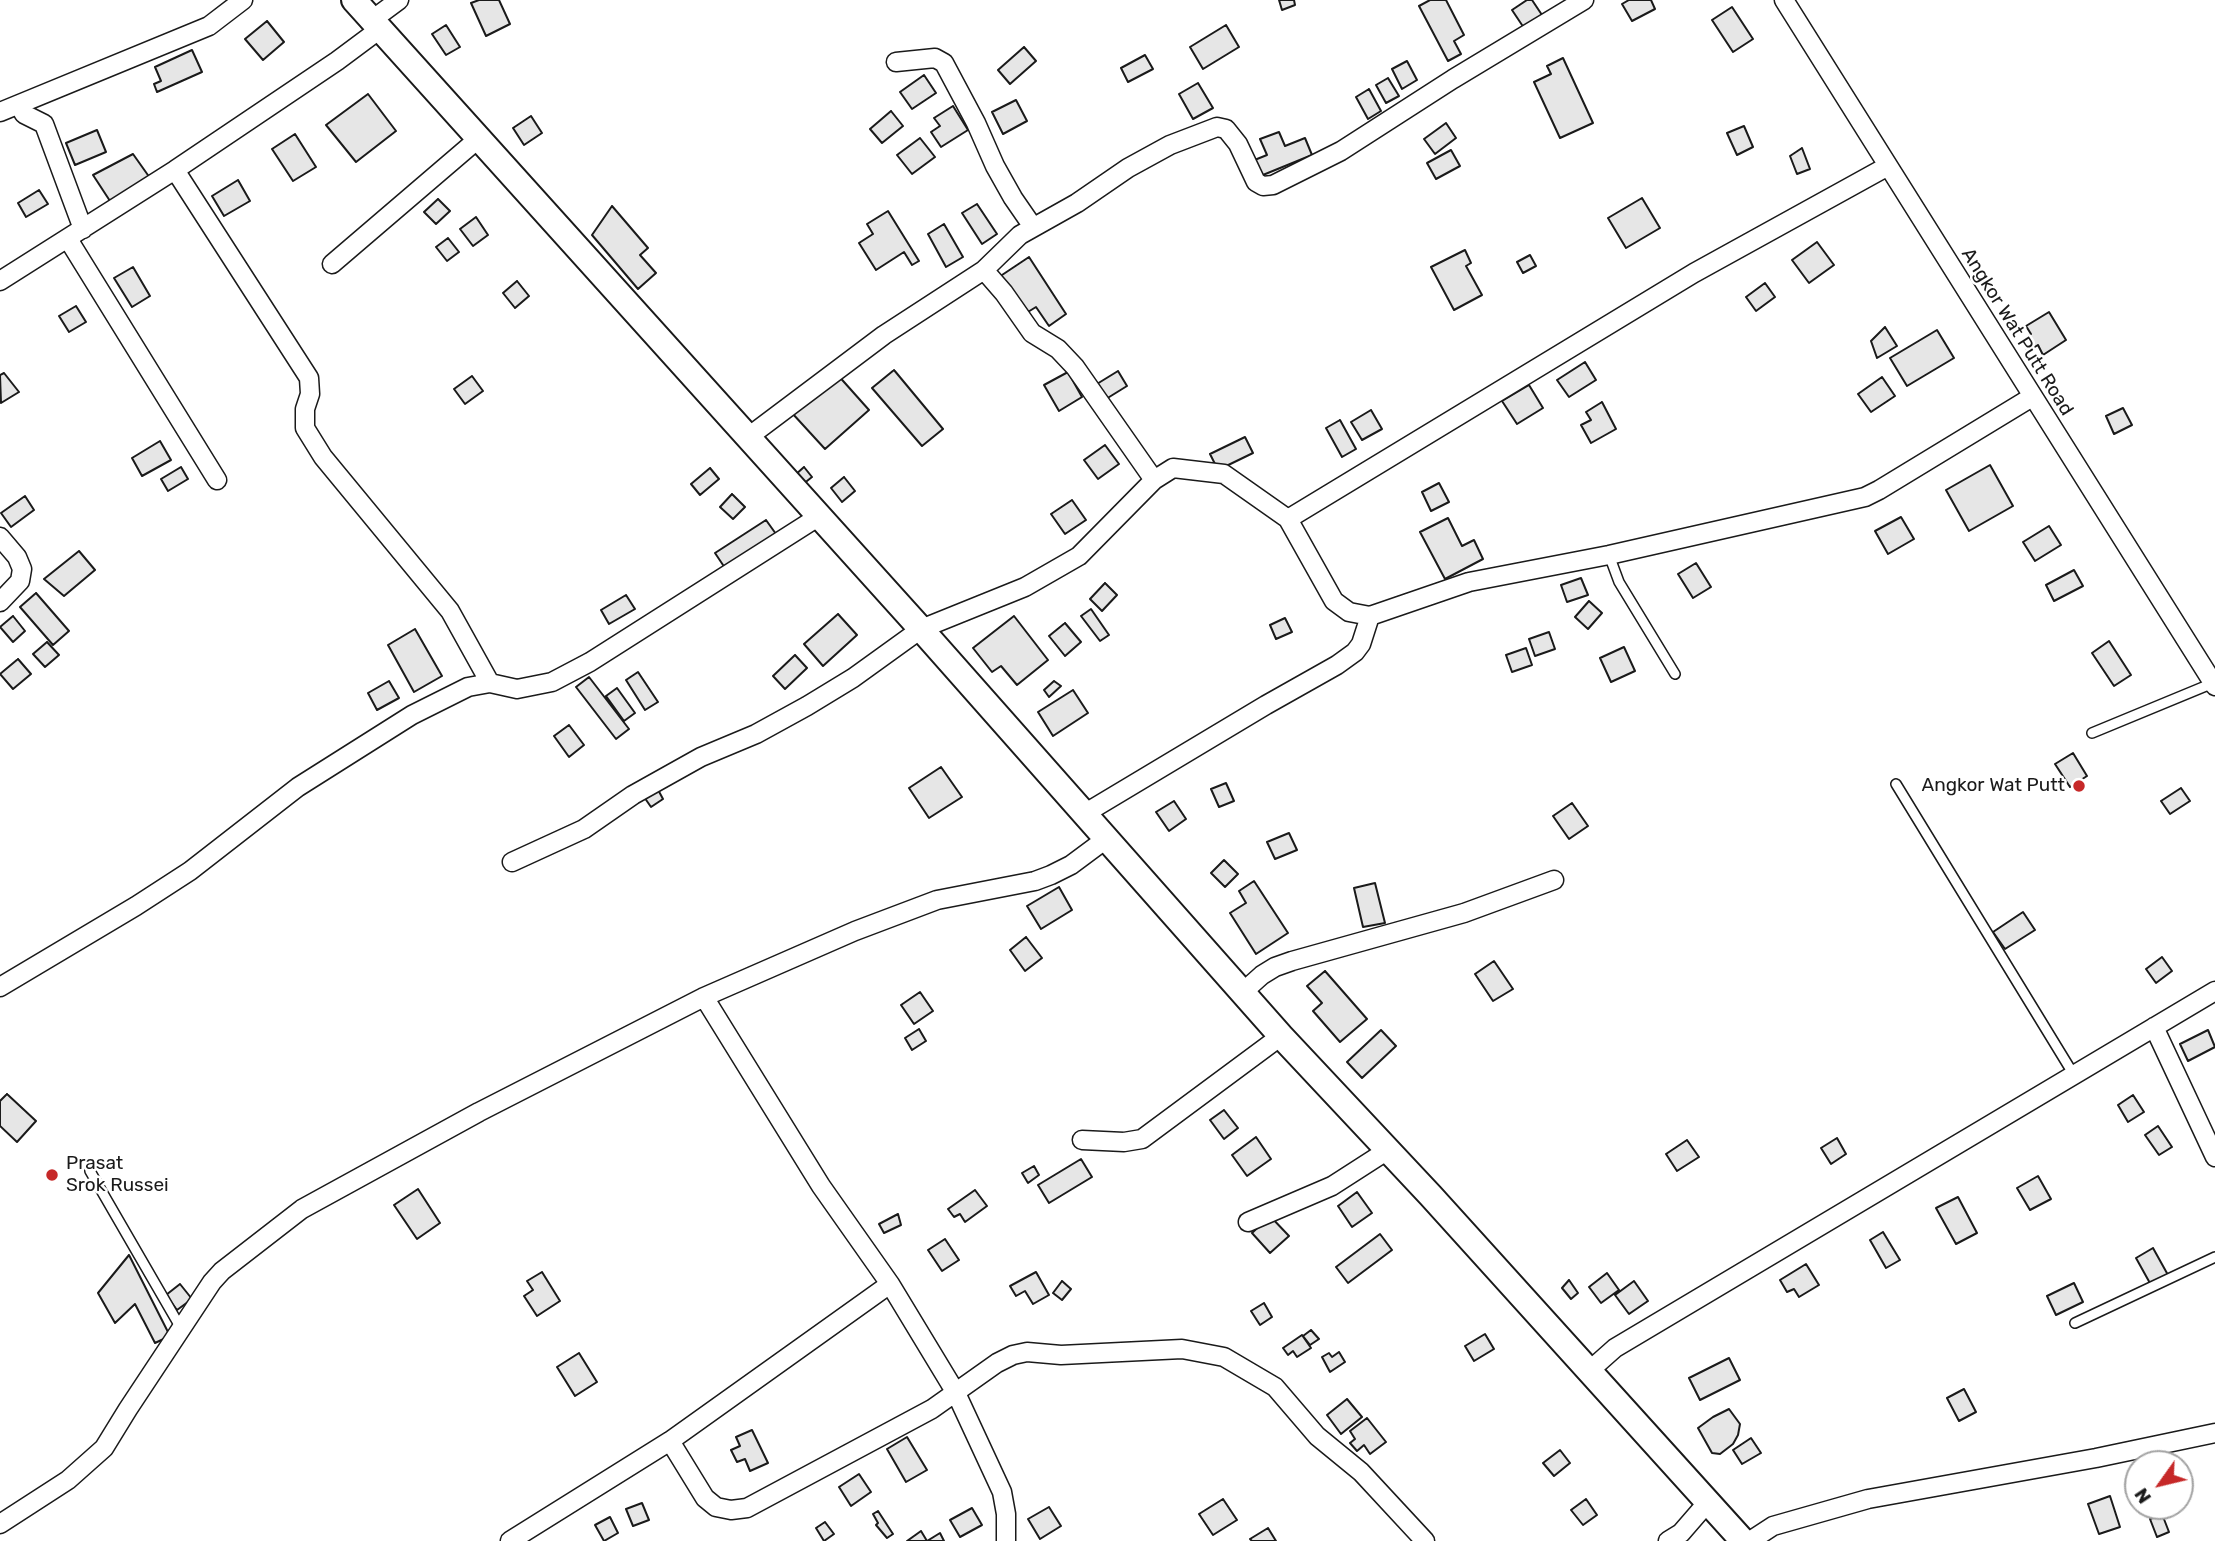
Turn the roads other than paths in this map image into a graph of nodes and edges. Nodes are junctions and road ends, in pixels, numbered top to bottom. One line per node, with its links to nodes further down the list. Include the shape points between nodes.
1 (243, 0): 8 (street, via 201,30)
2 (354, 0): 6 (street)
3 (399, 0): 6 (street)
4 (1584, 0): 13 (street, via 1341,151 1283,181 1263,186 1256,182 1232,134 1217,127 1170,145)
5 (1784, 0): 11 (street, Angkor Wat Putt Road)
6 (376, 25): 10 (street); 12 (street, via 337,61)
7 (896, 62): 13 (street, via 935,58 944,63 995,166)
8 (19, 104): 9 (street); 14 (street, via 24,114 44,124)
9 (0, 112)
10 (478, 139): 15 (street); 19 (street)
11 (1888, 166): 18 (street, Angkor Wat Putt Road); 23 (street, via 1694,273)
12 (175, 170): 14 (street); 30 (street, via 309,378 305,428 323,457 450,611)
13 (1033, 227): 16 (street)
14 (76, 234): 17 (street); 20 (street)
15 (332, 264)
16 (984, 270): 19 (street, via 884,335); 21 (street, via 1032,333 1058,349 1075,367)
17 (0, 281)
18 (2032, 397): 25 (street, via 1865,497); 31 (street, Angkor Wat Putt Road)
19 (747, 438): 22 (street)
20 (217, 480)
21 (1154, 480): 23 (street, via 1173,468 1224,474); 28 (street, via 1079,556 1025,587)
22 (818, 517): 28 (street); 30 (street, via 552,682 517,690)
23 (1288, 519): 27 (street, via 1334,601 1349,612)
24 (0, 537): 26 (street, via 22,569 20,581)
25 (1609, 555): 27 (street, via 1469,582); 29 (lane, via 1619,582)
26 (0, 602)
27 (1370, 616): 34 (street, via 1361,644 1337,666)
28 (921, 629): 34 (street); 36 (street, via 807,706 701,757 584,828)
29 (1675, 674)
30 (490, 683): 38 (street, via 468,687 412,715 298,788 190,871)
31 (2214, 684): 32 (lane)
32 (2092, 733)
33 (1896, 784): 44 (lane)
34 (1084, 814): 35 (street)
35 (1106, 839): 40 (street); 41 (street, via 1051,875 937,900)
36 (512, 862)
37 (1554, 880): 40 (street, via 1464,913 1275,967)
38 (0, 987)
39 (2215, 991): 42 (street)
40 (1243, 992): 43 (street)
41 (704, 997): 51 (street, via 821,1186); 53 (street, via 302,1209 222,1271)
42 (2154, 1027): 44 (street); 47 (street)
43 (1281, 1036): 45 (street, via 1142,1139); 46 (street)
44 (2074, 1075): 54 (street, via 1615,1348)
45 (1082, 1140)
46 (1388, 1150): 49 (street, via 1332,1186); 54 (street)
47 (2215, 1157)
48 (90, 1171): 53 (lane)
49 (1248, 1222)
50 (2215, 1257): 52 (lane)
51 (890, 1284): 55 (street); 57 (street)
52 (2075, 1322)
53 (182, 1330): 59 (street, via 104,1448 68,1480)
54 (1588, 1372): 58 (street)
55 (956, 1393): 57 (street, via 747,1508 716,1507 705,1498); 61 (street, via 1003,1492); 62 (street, via 997,1363 1027,1352 1061,1355 1182,1349 1224,1357 1275,1387 1317,1436 1361,1472)
56 (2215, 1433): 65 (street, via 1868,1499 1773,1526)
57 (670, 1441): 60 (street)
58 (1707, 1503): 63 (street); 64 (street)
59 (0, 1524)
60 (510, 1541)
61 (1006, 1541)
62 (1425, 1541)
63 (1668, 1541)
64 (1743, 1541)
65 (1750, 1541)

